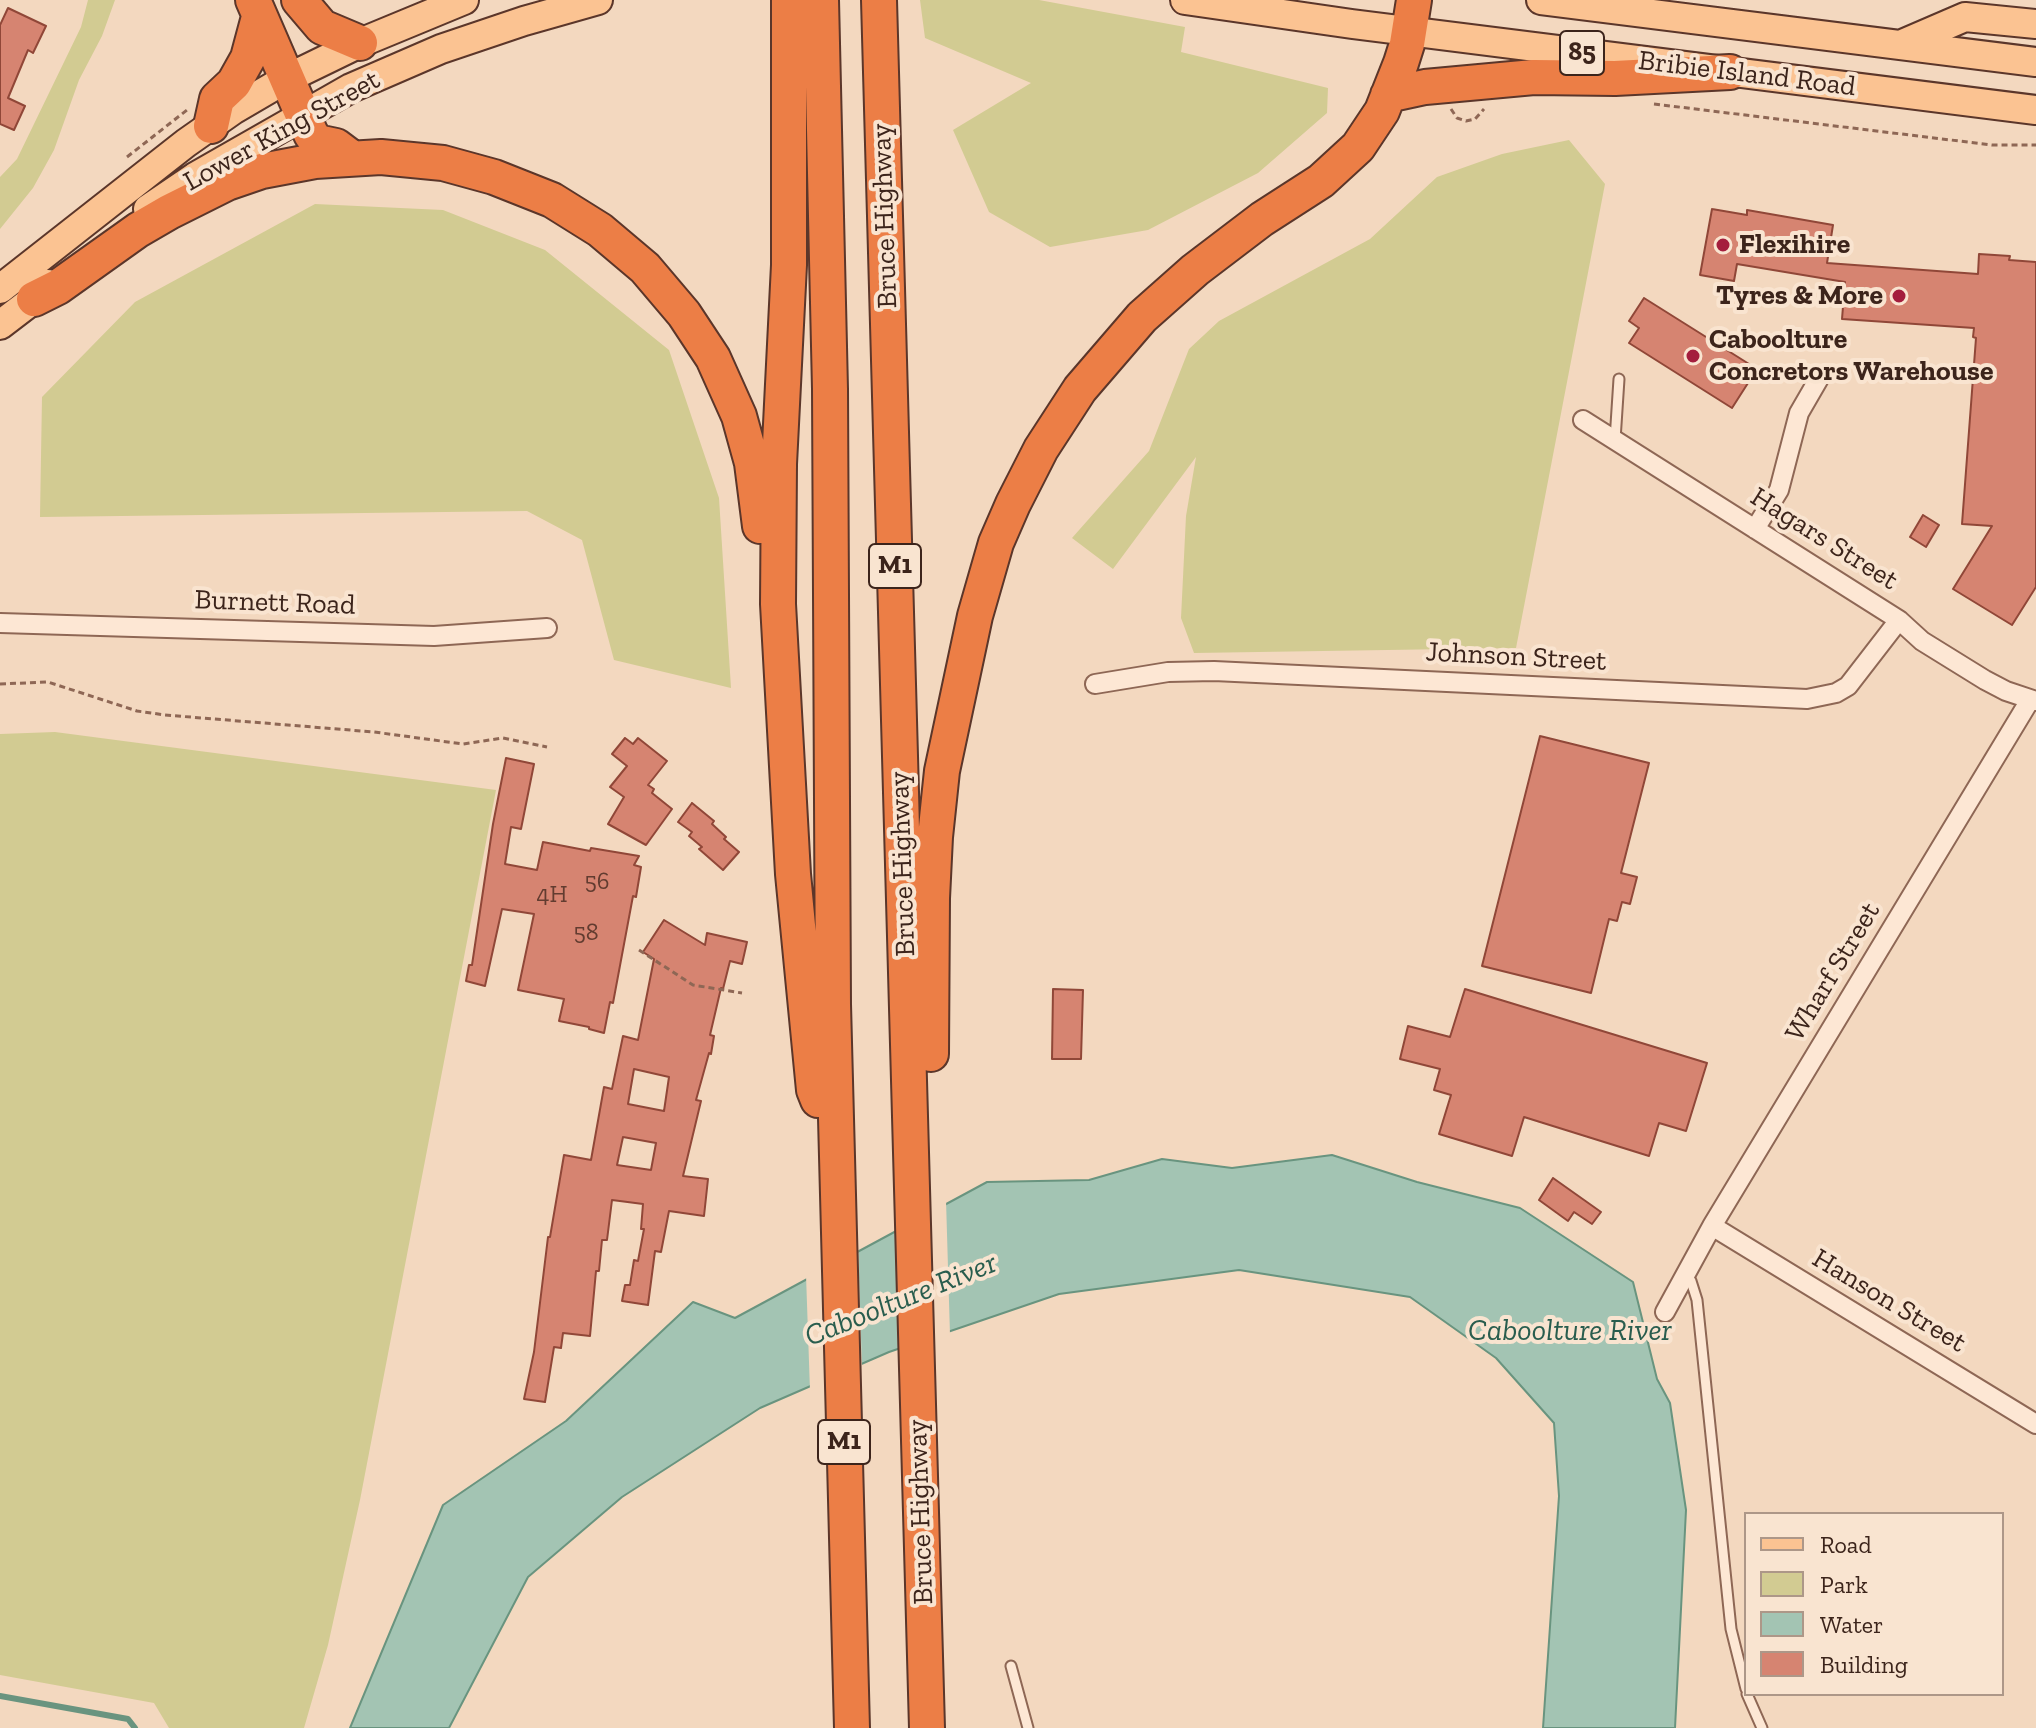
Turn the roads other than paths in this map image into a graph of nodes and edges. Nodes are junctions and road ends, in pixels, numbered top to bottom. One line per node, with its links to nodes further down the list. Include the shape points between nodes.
1 (299, 0): 12 (highway, via 322,27)
2 (464, 0): 12 (main road, Lower King Street)
3 (598, 0): 19 (main road, Lower King Street, via 441,49)
4 (789, 0): 30 (highway, via 790,236)
5 (821, 0): 37 (highway, Bruce Highway / M1)
6 (879, 0): 36 (highway, Bruce Highway / M1)
7 (1185, 0): 10 (main road, 85)
8 (1541, 0): 13 (main road, Bribie Island Road / 85)
9 (256, 9): 16 (highway); 20 (highway, via 245,65 217,99)
10 (1412, 16): 15 (main road, Bribie Island Road / 85); 17 (highway)
11 (2036, 24): 13 (main road, via 1965,17)
12 (360, 43): 16 (main road, Lower King Street)
13 (1900, 45): 14 (main road, Bribie Island Road / 85)
14 (2036, 62)
15 (1730, 72): 17 (highway, via 1534,77); 18 (main road, Bribie Island Road / 85)
16 (286, 79): 19 (highway); 20 (main road, Lower King Street)
17 (1388, 95): 36 (highway, via 1373,126 1342,165 1195,270 1120,341 1080,389 1013,504 979,602 942,771 932,898 931,1094)
18 (2036, 110)
19 (301, 116): 21 (highway, via 317,142 336,146); 23 (main road, Lower King Street, via 156,203)
20 (211, 126): 22 (main road, Lower King Street)
21 (352, 158): 23 (highway, via 288,165 227,183 138,230); 30 (highway, via 443,163 529,189 600,230 645,268 700,336 739,416 756,490 764,571)
22 (0, 289)
23 (34, 299): 24 (main road, Lower King Street)
24 (0, 325)
25 (1821, 375): 29 (street, via 1794,427 1779,490)
26 (1619, 379): 28 (lane)
27 (1583, 420): 28 (street, Hagars Street)
28 (1615, 440): 29 (street, Hagars Street)
29 (1755, 529): 31 (street, Hagars Street)
30 (778, 604): 37 (highway, via 787,806 814,1090)
31 (1899, 620): 34 (street, Johnson Street, via 1848,686 1807,699 1214,671 1168,672); 35 (street, Hagars Street, via 1922,641 1985,680)
32 (0, 623): 33 (street, Burnett Road, via 434,636)
33 (547, 628)
34 (1095, 684)
35 (2033, 701): 38 (street, Wharf Street)
36 (911, 1132): 46 (highway, Bruce Highway / M1)
37 (836, 1136): 45 (highway, Bruce Highway / M1)
38 (1712, 1226): 39 (street, Wharf Street); 41 (street, Hanson Street)
39 (1686, 1274): 40 (street, Wharf Street); 43 (lane, via 1697,1300 1731,1629)
40 (1665, 1312)
41 (2036, 1424)
42 (1011, 1666): 47 (lane)
43 (1744, 1680)
44 (1749, 1696): 48 (lane)
45 (852, 1728)
46 (927, 1728)
47 (1028, 1728)
48 (1762, 1728)

